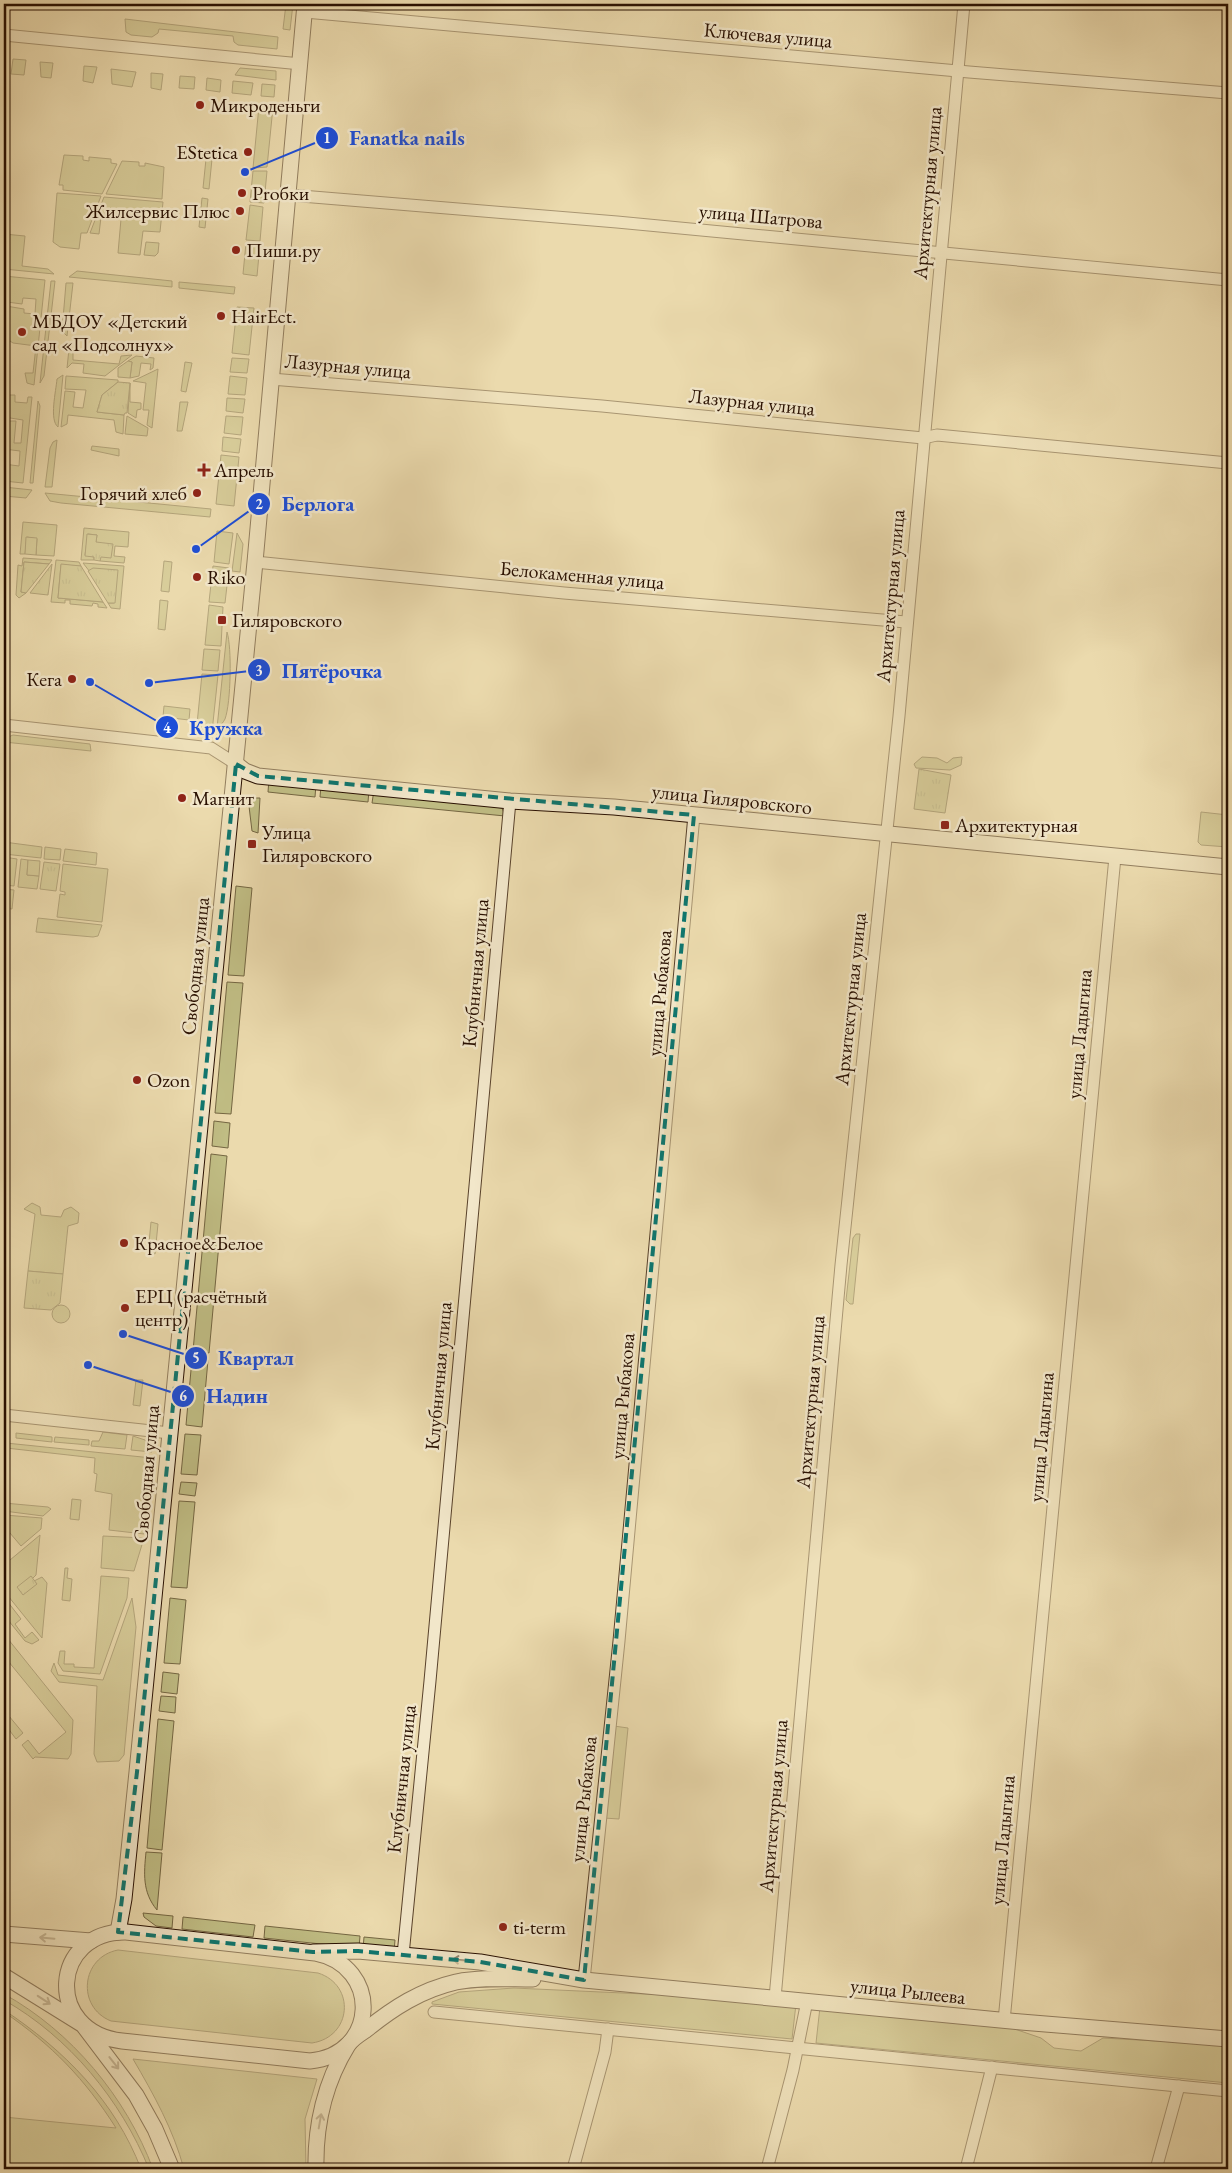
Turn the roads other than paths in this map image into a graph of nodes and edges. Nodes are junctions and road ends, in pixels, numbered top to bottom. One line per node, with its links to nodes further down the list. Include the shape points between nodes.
1 (964, 4): 5 (street, Архитектурная улица)
2 (305, 8): 4 (main road, Свободная улица); 5 (street, Ключевая улица)
3 (4, 35): 4 (street)
4 (301, 64): 7 (main road, Свободная улица)
5 (957, 71): 6 (street, Ключевая улица); 8 (street, Архитектурная улица)
6 (1228, 92)
7 (289, 194): 8 (street, улица Шатрова, via 627,222); 10 (main road, Свободная улица)
8 (941, 254): 9 (street, улица Шатрова); 11 (street, Архитектурная улица)
9 (1228, 280)
10 (271, 379): 11 (street, Лазурная улица, via 602,406); 13 (main road, Свободная улица)
11 (923, 438): 12 (street, Лазурная улица, via 937,435); 14 (street, Архитектурная улица)
12 (1228, 463)
13 (255, 562): 14 (street, Белокаменная улица); 16 (main road, Свободная улица)
14 (906, 622): 19 (street, Архитектурная улица)
15 (4, 726): 16 (street, via 211,748)
16 (236, 764): 17 (main road, улица Гиляровского, via 258,776); 23 (main road, Свободная улица)
17 (510, 800): 18 (main road, улица Гиляровского); 28 (street, Клубничная улица)
18 (694, 815): 19 (main road, улица Гиляровского); 30 (street, улица Рыбакова)
19 (886, 834): 20 (main road, улица Гиляровского); 31 (street, Архитектурная улица, via 841,1265)
20 (1115, 857): 21 (main road, улица Гиляровского); 34 (street, улица Ладыгина)
21 (1228, 867)
22 (4, 1416): 23 (street)
23 (170, 1433): 24 (main road, Свободная улица, via 124,1899)
24 (118, 1932): 26 (main road); 27 (main road)
25 (4, 1934): 26 (main road, one-way to 25)
26 (91, 1941): 35 (main road, via 76,1955 67,1980 69,2002)
27 (313, 1952): 28 (main road, улица Рылеева); 38 (main road, via 338,1961 359,1986 363,2001 362,2018)
28 (403, 1955): 30 (main road, улица Рылеева, one-way to 28, via 480,1962)
29 (4, 1976): 35 (main road, улица Рылеева, one-way to 35)
30 (584, 1980): 31 (main road, улица Рылеева); 38 (main road, улица Рылеева, via 496,1978 439,1987 385,2014)
31 (775, 1998): 32 (main road, улица Рылеева)
32 (807, 2001): 34 (main road, улица Рылеева); 39 (street)
33 (434, 2012): 36 (street)
34 (1004, 2021): 37 (main road, улица Рылеева)
35 (83, 2025): 38 (main road, улица Рылеева, via 101,2037 116,2040 302,2061 326,2059); 43 (main road, one-way to 43, via 136,2095)
36 (608, 2029): 39 (street); 45 (street, via 605,2052)
37 (1228, 2039)
38 (349, 2043): 44 (main road, one-way to 38, via 323,2104)
39 (798, 2048): 40 (street); 46 (street)
40 (992, 2067): 41 (street); 47 (street)
41 (1179, 2086): 42 (street); 48 (street)
42 (1228, 2091)
43 (172, 2169)
44 (316, 2169)
45 (574, 2169)
46 (767, 2169)
47 (966, 2169)
48 (1156, 2169)

